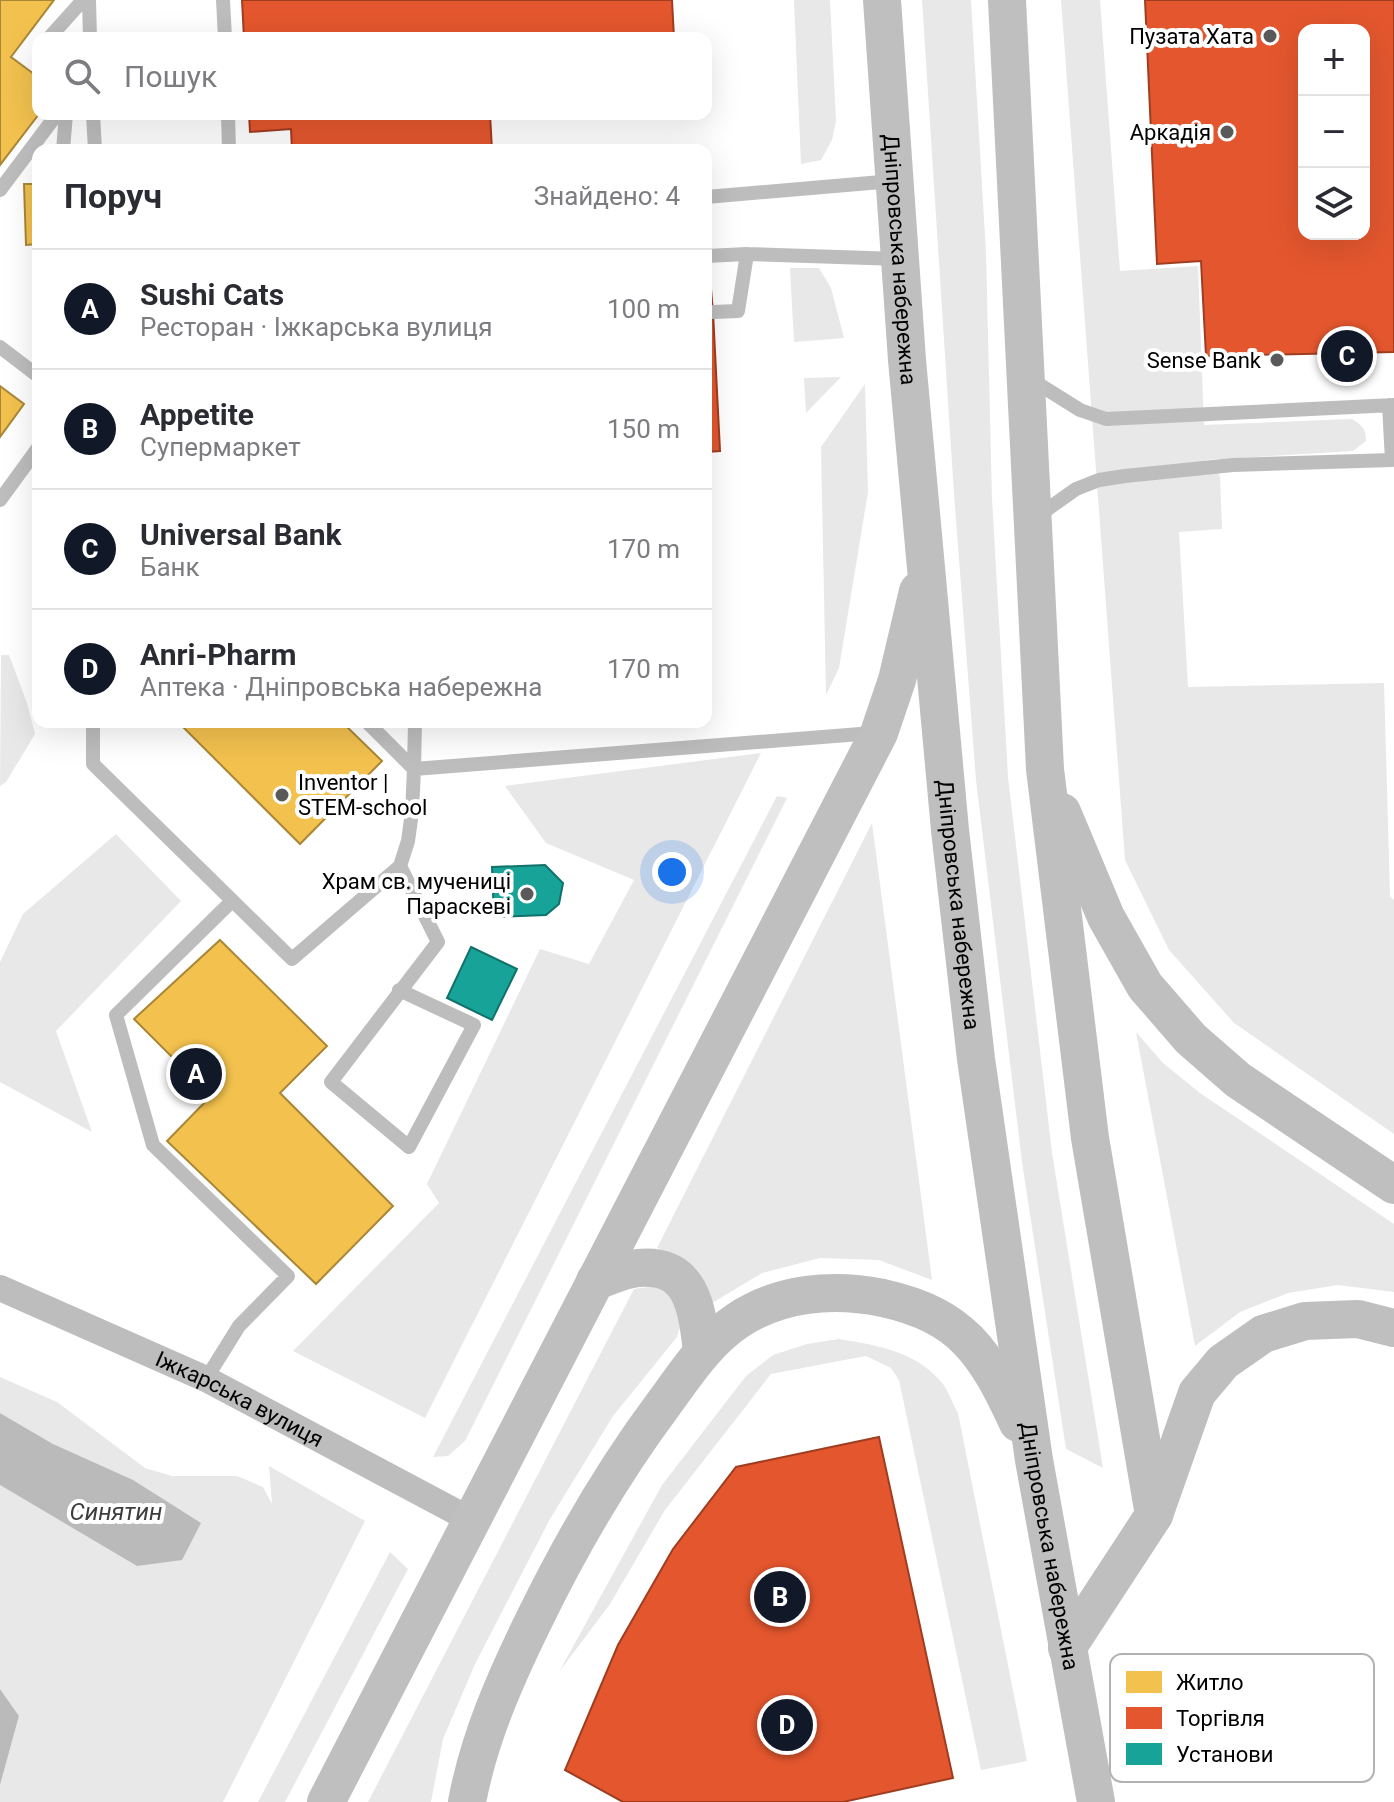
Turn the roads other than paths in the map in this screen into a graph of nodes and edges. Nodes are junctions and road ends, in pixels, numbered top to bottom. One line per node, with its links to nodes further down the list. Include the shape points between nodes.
1 (86, 0): 5 (lane); 6 (lane)
2 (223, 0): 7 (lane)
3 (882, 0): 17 (main road, Дніпровська набережна)
4 (1007, 0): 26 (main road)
5 (55, 32)
6 (89, 32)
7 (225, 32)
8 (52, 120): 12 (lane)
9 (66, 120): 13 (lane)
10 (93, 120): 14 (lane)
11 (228, 120): 15 (lane)
12 (34, 144)
13 (64, 144)
14 (95, 144)
15 (229, 144)
16 (32, 147): 18 (lane)
17 (894, 181): 19 (lane); 22 (main road, Дніпровська набережна)
18 (0, 190)
19 (712, 196)
20 (747, 254): 21 (lane); 22 (lane); 23 (lane, via 738,311)
21 (712, 256)
22 (900, 259): 31 (main road, Дніпровська набережна)
23 (713, 312)
24 (0, 347): 25 (lane)
25 (32, 371)
26 (1025, 376): 27 (lane, via 1080,410 1106,419); 30 (main road)
27 (1391, 405): 30 (lane, via 1392,460 1233,465 1099,480 1076,489)
28 (32, 456): 29 (lane)
29 (0, 500)
30 (1032, 521): 37 (main road)
31 (925, 557): 35 (main road, via 897,680); 47 (main road, Дніпровська набережна, via 976,1059)
32 (93, 728): 39 (lane, via 93,764)
33 (373, 728): 36 (lane)
34 (415, 728): 36 (lane)
35 (879, 733): 36 (lane); 42 (main road)
36 (414, 769): 38 (lane, via 408,841)
37 (1045, 769): 41 (main road, via 1106,917 1145,986 1191,1039 1238,1080); 48 (main road, via 1090,1138)
38 (400, 866): 39 (lane, via 292,959); 40 (lane, via 438,942)
39 (232, 901): 46 (lane, via 116,1015 153,1145 288,1276 239,1326)
40 (399, 990): 40 (lane, via 331,1082 409,1147 474,1025)
41 (1394, 1185)
42 (595, 1281): 45 (main road, via 637,1268 663,1270 684,1282 693,1298); 49 (main road)
43 (0, 1288): 46 (street, Іжкарська вулиця)
44 (1394, 1328): 48 (main road, via 1358,1319 1305,1321 1263,1334 1223,1362 1197,1393)
45 (702, 1351): 47 (main road, via 736,1321 768,1304 815,1292 857,1293 906,1303 945,1321 977,1347); 52 (main road, via 602,1493 545,1597 505,1679 473,1766)
46 (206, 1379): 49 (street, Іжкарська вулиця)
47 (1034, 1460): 50 (main road, Дніпровська набережна)
48 (1154, 1515): 50 (main road)
49 (473, 1521): 51 (main road)
50 (1067, 1648): 53 (main road, Дніпровська набережна)
51 (326, 1802)
52 (467, 1802)
53 (1096, 1802)

